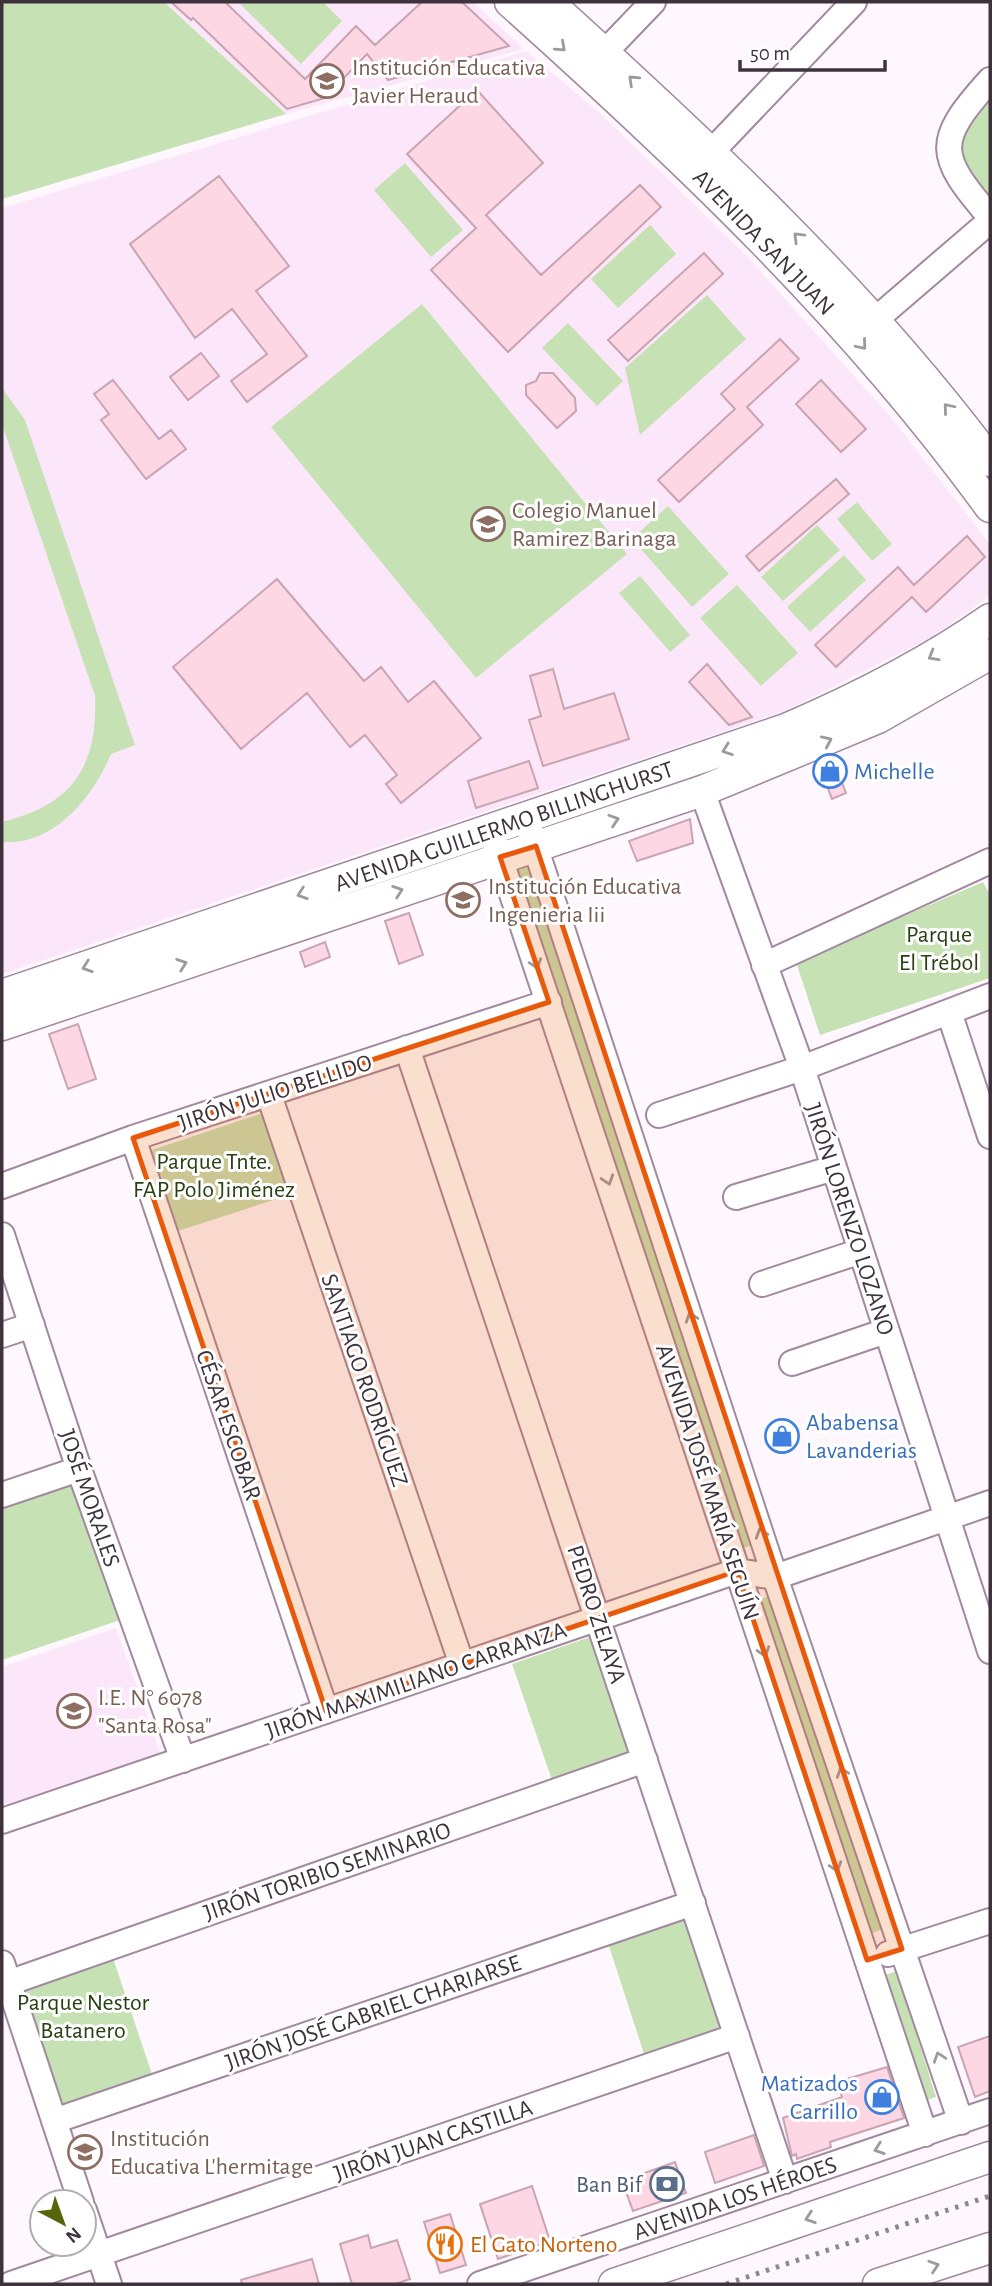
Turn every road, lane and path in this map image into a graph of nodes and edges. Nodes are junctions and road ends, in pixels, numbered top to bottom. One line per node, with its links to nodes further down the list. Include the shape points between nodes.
1 (510, 2): 7 (main road, AVENIDA SAN JUAN, one-way to 7)
2 (548, 2): 5 (main road, AVENIDA SAN JUAN)
3 (653, 2): 5 (street)
4 (854, 2): 7 (street)
5 (604, 53): 7 (main road, AVENIDA SAN JUAN, one-way to 5)
6 (990, 80): 8 (street, via 961,113 948,144 950,164)
7 (703, 161): 9 (main road, AVENIDA SAN JUAN, one-way to 7, via 806,244); 11 (main road, AVENIDA SAN JUAN, one-way to 11, via 855,336)
8 (990, 219): 9 (street)
9 (875, 320): 10 (main road, AVENIDA SAN JUAN, one-way to 9)
10 (990, 461)
11 (990, 507)
12 (990, 619): 15 (main road, AVENIDA GUILLERMO BILLINGHURST, one-way to 15, via 866,695)
13 (990, 654): 14 (main road, AVENIDA GUILLERMO BILLINGHURST, one-way to 13, via 878,718)
14 (702, 791): 15 (main road, AVENIDA GUILLERMO BILLINGHURST, one-way to 14); 18 (street, JIRÓN LORENZO LOZANO)
15 (531, 832): 16 (main road, AVENIDA GUILLERMO BILLINGHURST); 45 (street, AVENIDA JOSÉ MARÍA SEGUÍN, one-way to 15)
16 (495, 843): 19 (main road, AVENIDA GUILLERMO BILLINGHURST, one-way to 19); 21 (street, AVENIDA JOSÉ MARÍA SEGUÍN, one-way to 21); 23 (main road, AVENIDA GUILLERMO BILLINGHURST, one-way to 16)
17 (989, 864): 18 (street)
18 (764, 965): 25 (street, JIRÓN LORENZO LOZANO)
19 (2, 995)
20 (990, 996): 22 (street)
21 (549, 1002): 24 (street, JIRÓN JULIO BELLIDO); 44 (street, AVENIDA JOSÉ MARÍA SEGUÍN, one-way to 44)
22 (949, 1012): 25 (street); 28 (street)
23 (2, 1025)
24 (407, 1048): 26 (street, JIRÓN JULIO BELLIDO); 46 (street, PEDRO ZELAYA)
25 (802, 1068): 27 (street); 30 (street, JIRÓN LORENZO LOZANO)
26 (269, 1095): 29 (street, JIRÓN JULIO BELLIDO); 48 (street, SANTIAGO RODRÍGUEZ)
27 (659, 1115)
28 (990, 1136)
29 (133, 1138): 31 (street, JIRÓN JULIO BELLIDO); 49 (street, CÉSAR ESCOBAR)
30 (834, 1168): 32 (street); 34 (street, JIRÓN LORENZO LOZANO)
31 (2, 1186)
32 (736, 1197)
33 (2, 1235): 36 (street, JOSÉ MORALES)
34 (861, 1251): 35 (street); 37 (street, JIRÓN LORENZO LOZANO)
35 (762, 1284)
36 (32, 1325): 38 (street); 40 (street, JOSÉ MORALES)
37 (886, 1331): 39 (street); 43 (street, JIRÓN LORENZO LOZANO)
38 (2, 1335)
39 (792, 1363)
40 (79, 1469): 41 (street); 50 (street, JOSÉ MORALES)
41 (2, 1495)
42 (990, 1503): 43 (street, JIRÓN MAXIMILIANO CARRANZA)
43 (947, 1518): 45 (street, JIRÓN MAXIMILIANO CARRANZA); 47 (street, JIRÓN LORENZO LOZANO)
44 (737, 1571): 45 (street, JIRÓN MAXIMILIANO CARRANZA); 46 (street, JIRÓN MAXIMILIANO CARRANZA); 56 (street, AVENIDA JOSÉ MARÍA SEGUÍN, one-way to 56)
45 (775, 1577): 55 (street, AVENIDA JOSÉ MARÍA SEGUÍN, one-way to 45)
46 (598, 1618): 48 (street, JIRÓN MAXIMILIANO CARRANZA); 51 (street, PEDRO ZELAYA)
47 (990, 1651)
48 (462, 1665): 49 (street, JIRÓN MAXIMILIANO CARRANZA)
49 (326, 1711): 50 (street, JIRÓN MAXIMILIANO CARRANZA)
50 (183, 1760): 52 (street, JIRÓN MAXIMILIANO CARRANZA)
51 (645, 1760): 53 (street, PEDRO ZELAYA); 57 (street, JIRÓN TORIBIO SEMINARIO)
52 (2, 1821)
53 (692, 1903): 58 (street, PEDRO ZELAYA); 60 (street, JIRÓN JOSÉ GABRIEL CHARIARSE)
54 (990, 1921): 55 (street)
55 (902, 1949): 56 (street); 61 (street, AVENIDA JOSÉ MARÍA SEGUÍN, one-way to 55)
56 (867, 1961): 62 (street, AVENIDA JOSÉ MARÍA SEGUÍN)
57 (5, 1973): 60 (street)
58 (737, 2036): 64 (street, PEDRO ZELAYA); 68 (street, JIRÓN JUAN CASTILLA)
59 (990, 2111): 61 (street, AVENIDA LOS HÉROES)
60 (54, 2121): 65 (street)
61 (961, 2122): 62 (street, AVENIDA LOS HÉROES)
62 (925, 2134): 64 (street, AVENIDA LOS HÉROES, one-way to 64)
63 (990, 2157): 72 (main road, AVENIDA LOS HÉROES, one-way to 72)
64 (785, 2181): 71 (street, AVENIDA LOS HÉROES)
65 (76, 2188)
66 (990, 2248): 73 (main road, one-way to 66)
67 (98, 2251): 68 (street)
68 (99, 2254): 69 (street, JIRÓN JUAN CASTILLA); 70 (street)
69 (10, 2284)
70 (109, 2284)
71 (480, 2284)
72 (614, 2284)
73 (878, 2284)

